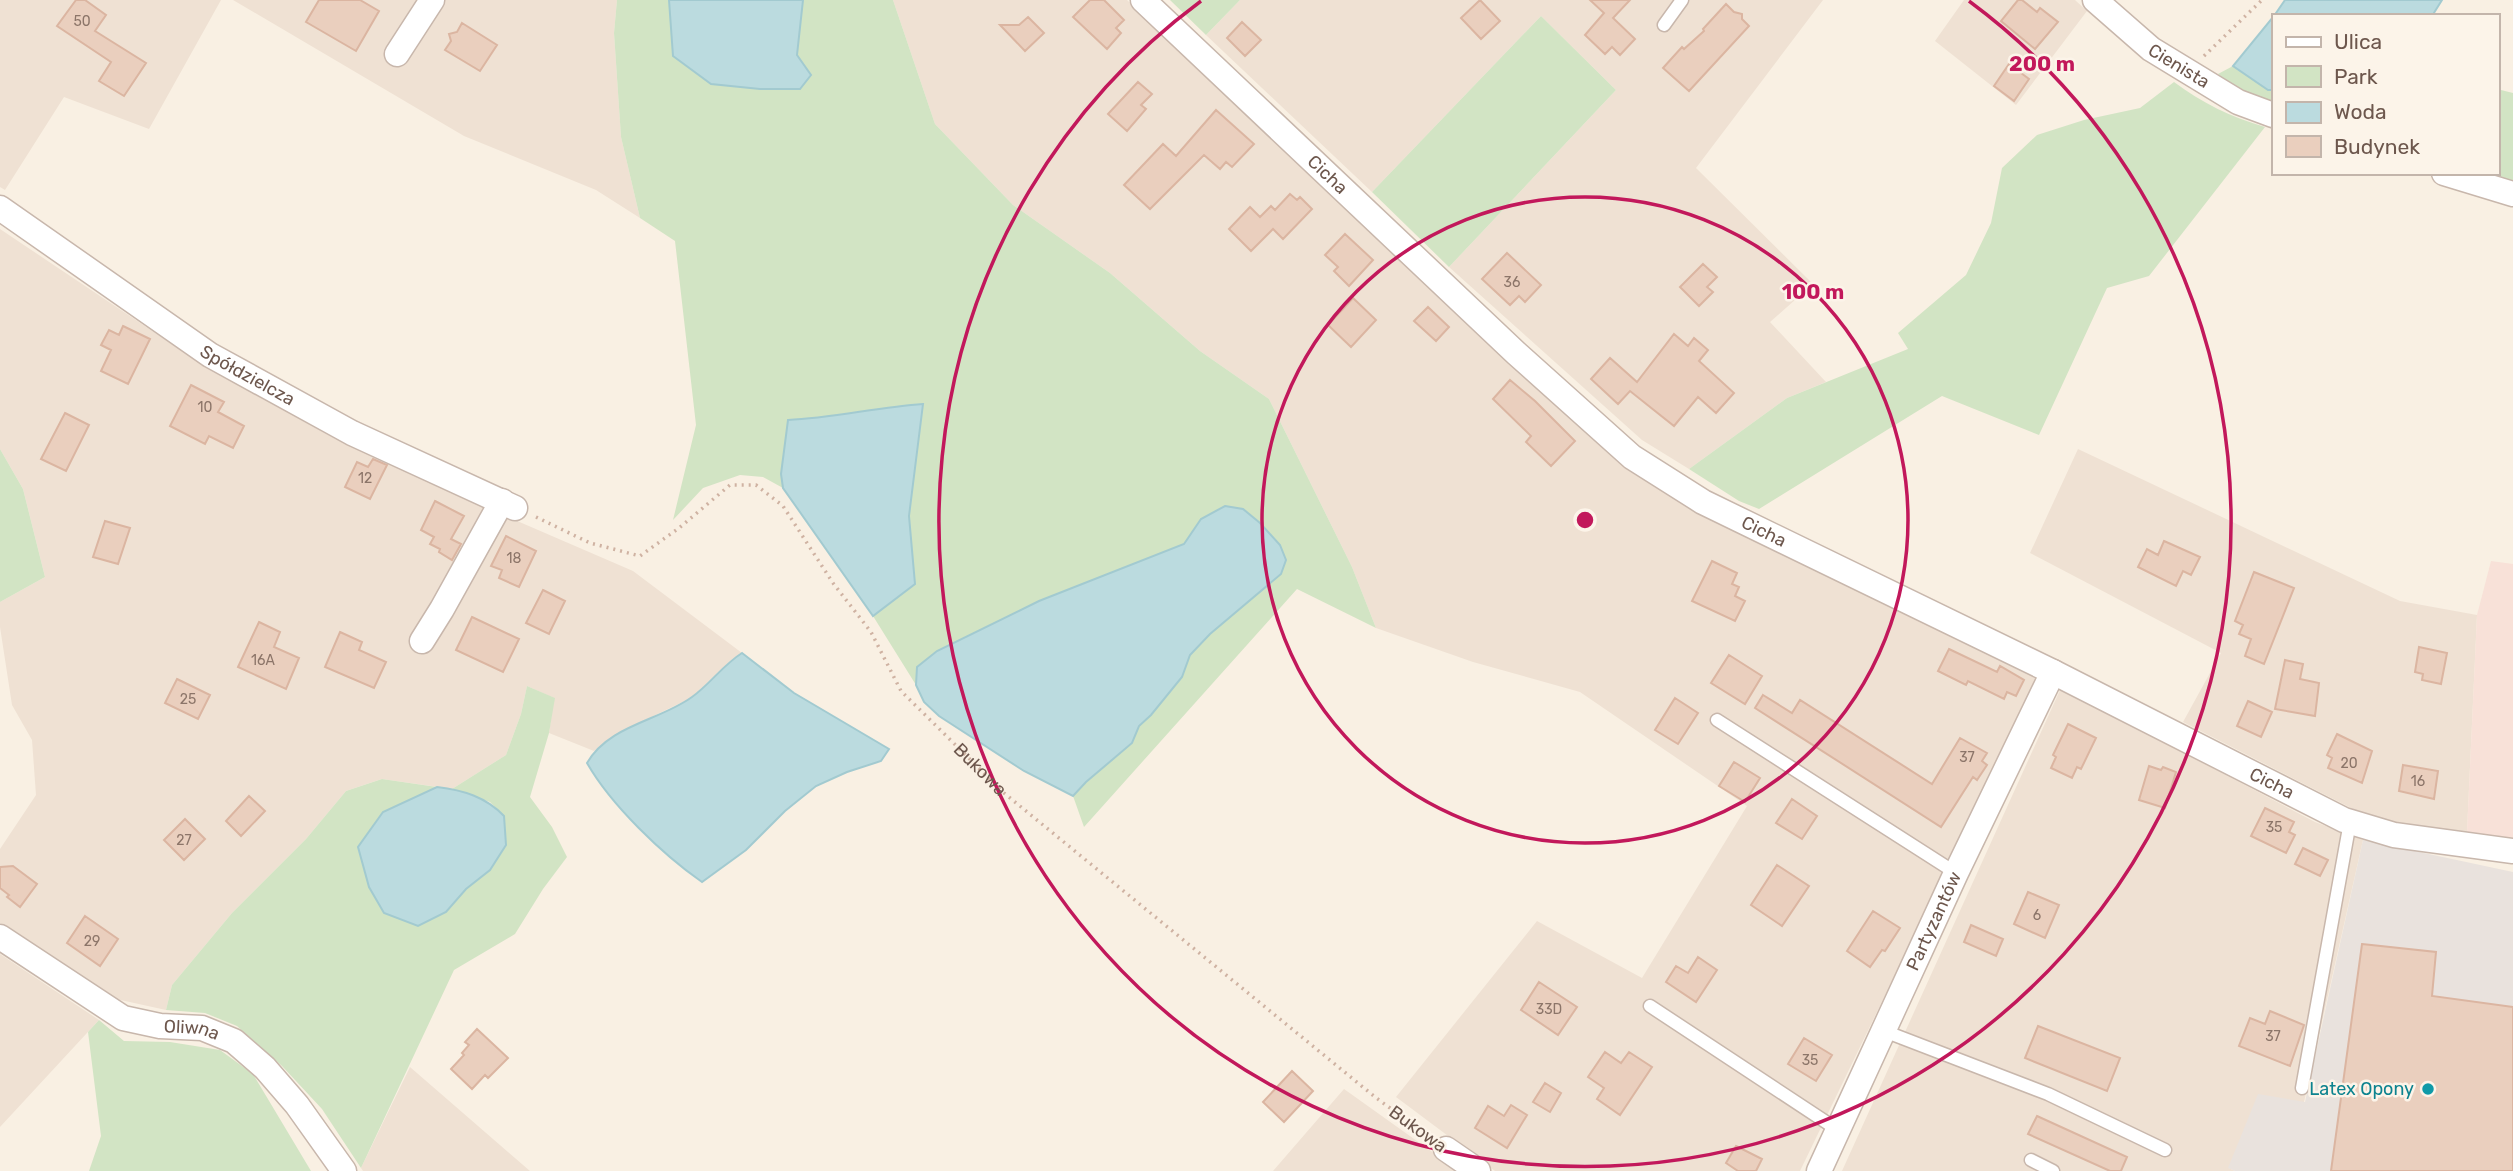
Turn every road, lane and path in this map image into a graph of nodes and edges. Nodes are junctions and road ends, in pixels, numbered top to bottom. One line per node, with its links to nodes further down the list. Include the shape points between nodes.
1 (432, 0): 7 (street)
2 (1143, 0): 15 (street, Cicha, via 1632,457 1703,502)
3 (1682, 0): 6 (lane)
4 (2095, 0): 8 (street, Cienista, via 2151,49)
5 (2262, 0): 8 (path)
6 (1664, 25)
7 (397, 54)
8 (2187, 71): 9 (street, Cienista, via 2238,102)
9 (2272, 115)
10 (2451, 175): 11 (street)
11 (2513, 194)
12 (0, 208): 13 (street, Spółdzielcza, via 210,355 352,433)
13 (509, 504): 14 (street); 25 (path, Bukowa, via 590,543 640,556 730,485 755,485 783,506 833,583 872,632 901,691 1004,793 1375,1097)
14 (422, 641)
15 (2053, 672): 17 (street, Cicha); 19 (street, Partyzantów)
16 (1717, 720): 19 (lane)
17 (2350, 822): 18 (street, Cicha, via 2394,835); 23 (lane)
18 (2513, 851)
19 (1956, 873): 22 (street, Partyzantów)
20 (0, 937): 28 (street, Oliwna, via 123,1018 202,1028 234,1041 297,1105)
21 (1650, 1006): 24 (lane)
22 (1884, 1031): 24 (street, Partyzantów); 26 (lane, via 2048,1094)
23 (2302, 1088)
24 (1838, 1130): 30 (street, Partyzantów)
25 (1446, 1149): 29 (street, Bukowa)
26 (2165, 1150)
27 (2031, 1160): 31 (lane)
28 (344, 1171)
29 (1478, 1171)
30 (1819, 1171)
31 (2053, 1171)

